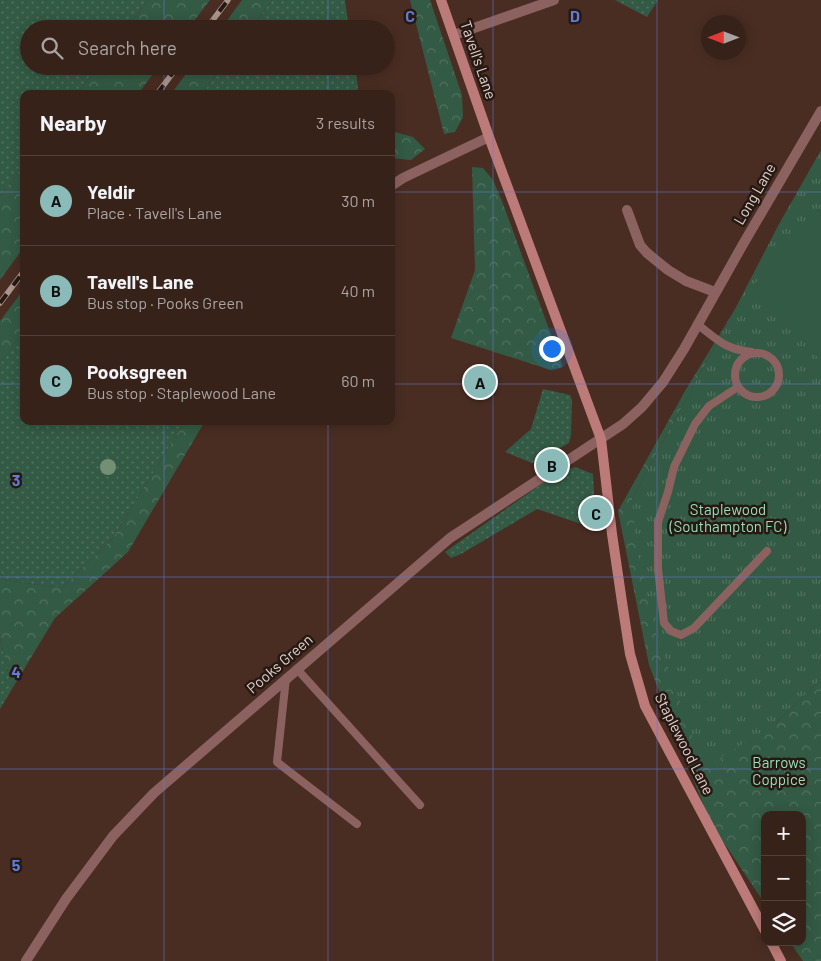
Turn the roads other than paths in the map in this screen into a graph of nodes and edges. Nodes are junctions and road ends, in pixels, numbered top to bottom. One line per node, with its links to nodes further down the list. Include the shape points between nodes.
1 (441, 0): 3 (street, Tavell's Lane)
2 (554, 0): 3 (street)
3 (454, 35): 5 (street, Tavell's Lane)
4 (821, 111): 8 (street, Long Lane)
5 (489, 137): 6 (street); 12 (street, Tavell's Lane)
6 (395, 183)
7 (627, 210): 8 (street, via 640,245 647,253 674,274)
8 (716, 292): 9 (street, Long Lane)
9 (697, 324): 10 (lane, via 726,346); 12 (street, Long Lane, via 663,382 642,407)
10 (759, 352): 11 (lane, via 740,360 735,373); 11 (lane, via 778,365 780,372 776,388 756,397 749,396)
11 (738, 387): 13 (lane, via 708,406 674,466 658,522 658,570 664,623 681,635 694,628)
12 (601, 439): 14 (street, Pooks Green, via 450,538); 18 (street, Staplewood Lane, via 630,654 645,706)
13 (767, 551)
14 (297, 669): 15 (street, Pooks Green); 16 (lane)
15 (286, 678): 17 (lane, via 277,762); 20 (street, Pooks Green, via 154,793 113,836 66,899)
16 (420, 805)
17 (357, 824)
18 (761, 924)
19 (773, 946): 21 (street)
20 (26, 961)
21 (781, 961)

